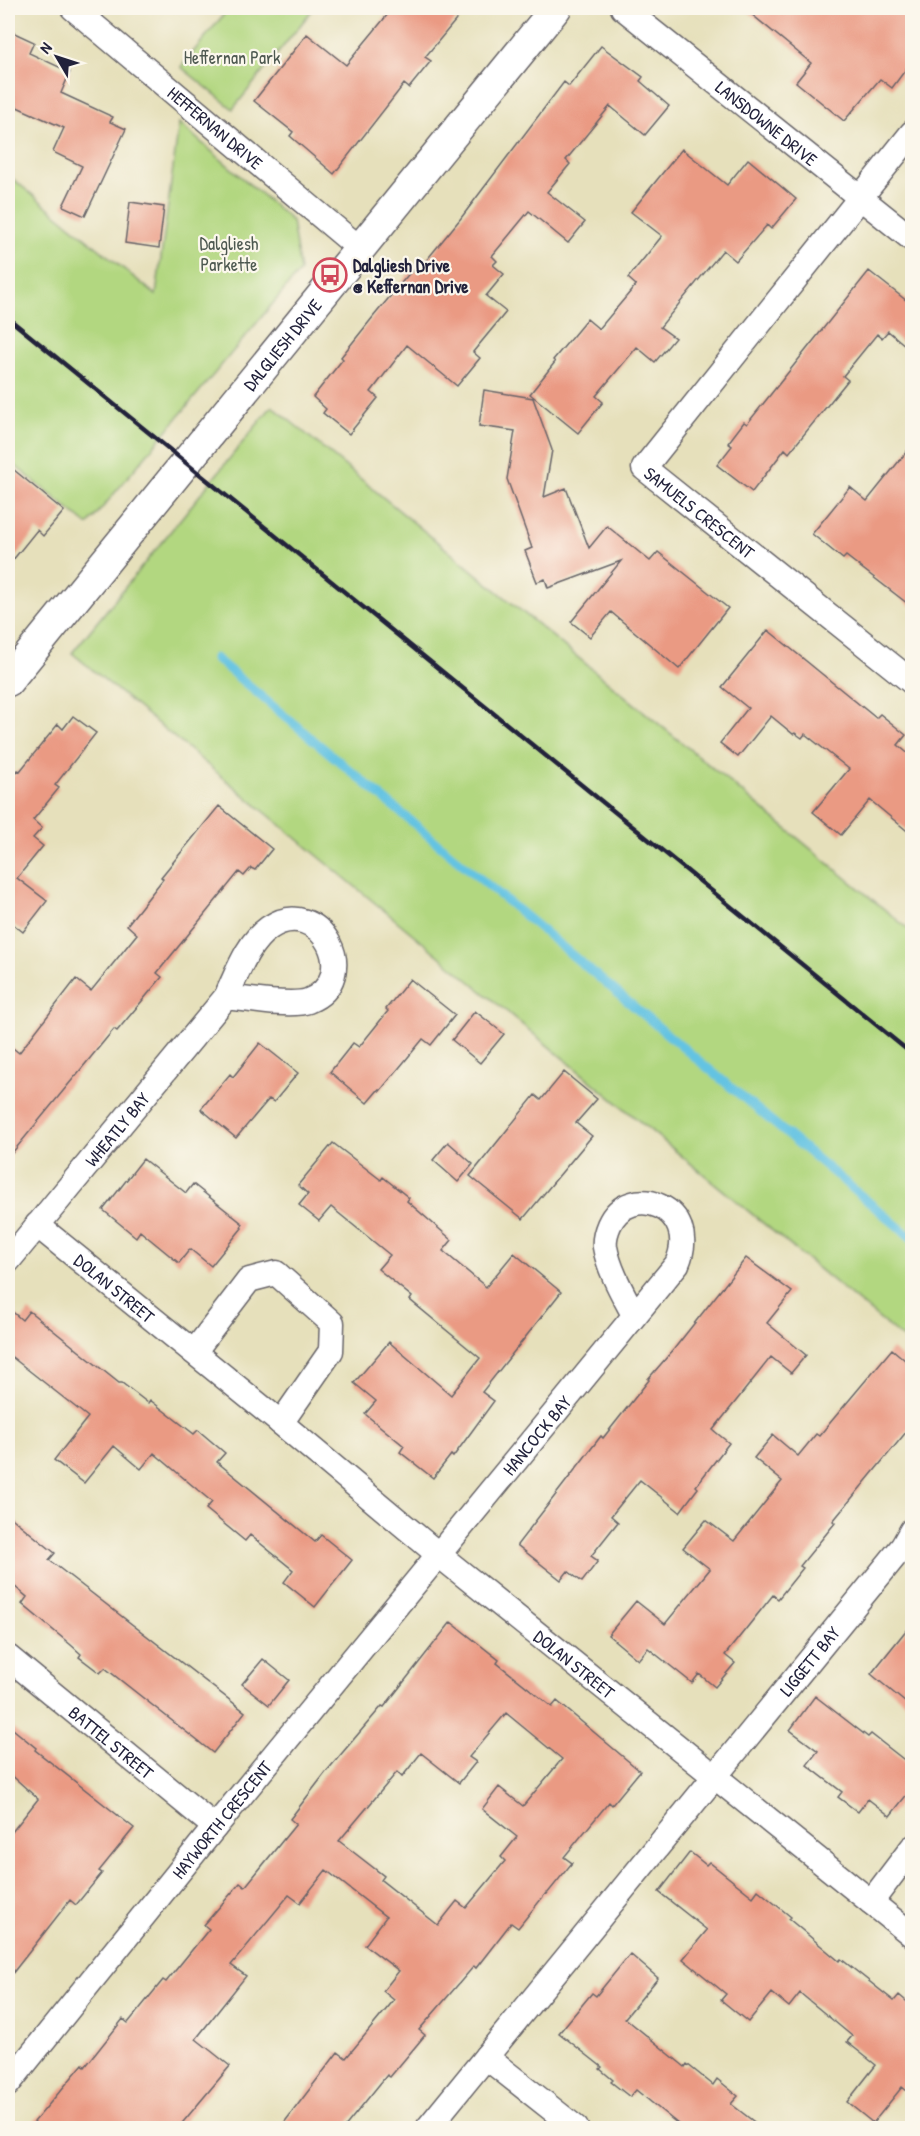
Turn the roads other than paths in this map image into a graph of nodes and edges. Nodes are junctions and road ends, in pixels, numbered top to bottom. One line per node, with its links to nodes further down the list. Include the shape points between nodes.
1 (73, 8): 7 (street, HEFFERNAN DRIVE)
2 (556, 8): 7 (street, DALGLIESH DRIVE)
3 (623, 8): 5 (street, LANSDOWNE DRIVE)
4 (912, 133): 5 (street)
5 (859, 198): 6 (street, LANSDOWNE DRIVE); 9 (street, SAMUELS CRESCENT, via 644,468)
6 (912, 239)
7 (359, 248): 8 (street, DALGLIESH DRIVE)
8 (8, 681)
9 (912, 682)
10 (226, 997): 10 (street, WHEATLY BAY, via 307,1001 323,990 333,973 332,947 321,931 304,921 279,922 267,929 244,957); 11 (street, WHEATLY BAY)
11 (37, 1225): 12 (street, WHEATLY BAY); 14 (street, DOLAN STREET)
12 (8, 1261)
13 (634, 1315): 17 (street, HANCOCK BAY)
14 (194, 1352): 15 (street, DOLAN STREET); 15 (street, via 249,1280 276,1273 332,1323 332,1351)
15 (281, 1423): 17 (street, DOLAN STREET)
16 (909, 1541): 19 (street, LIGGETT BAY)
17 (439, 1555): 19 (street, DOLAN STREET); 20 (street, HAYWORTH CRESCENT)
18 (8, 1658): 20 (street, BATTEL STREET)
19 (716, 1776): 22 (street, DOLAN STREET); 24 (street)
20 (215, 1827): 25 (street, HAYWORTH CRESCENT)
21 (912, 1848): 22 (street)
22 (872, 1902): 23 (street, DOLAN STREET)
23 (912, 1935)
24 (486, 2056): 26 (street); 27 (street)
25 (8, 2084)
26 (428, 2128)
27 (576, 2128)

